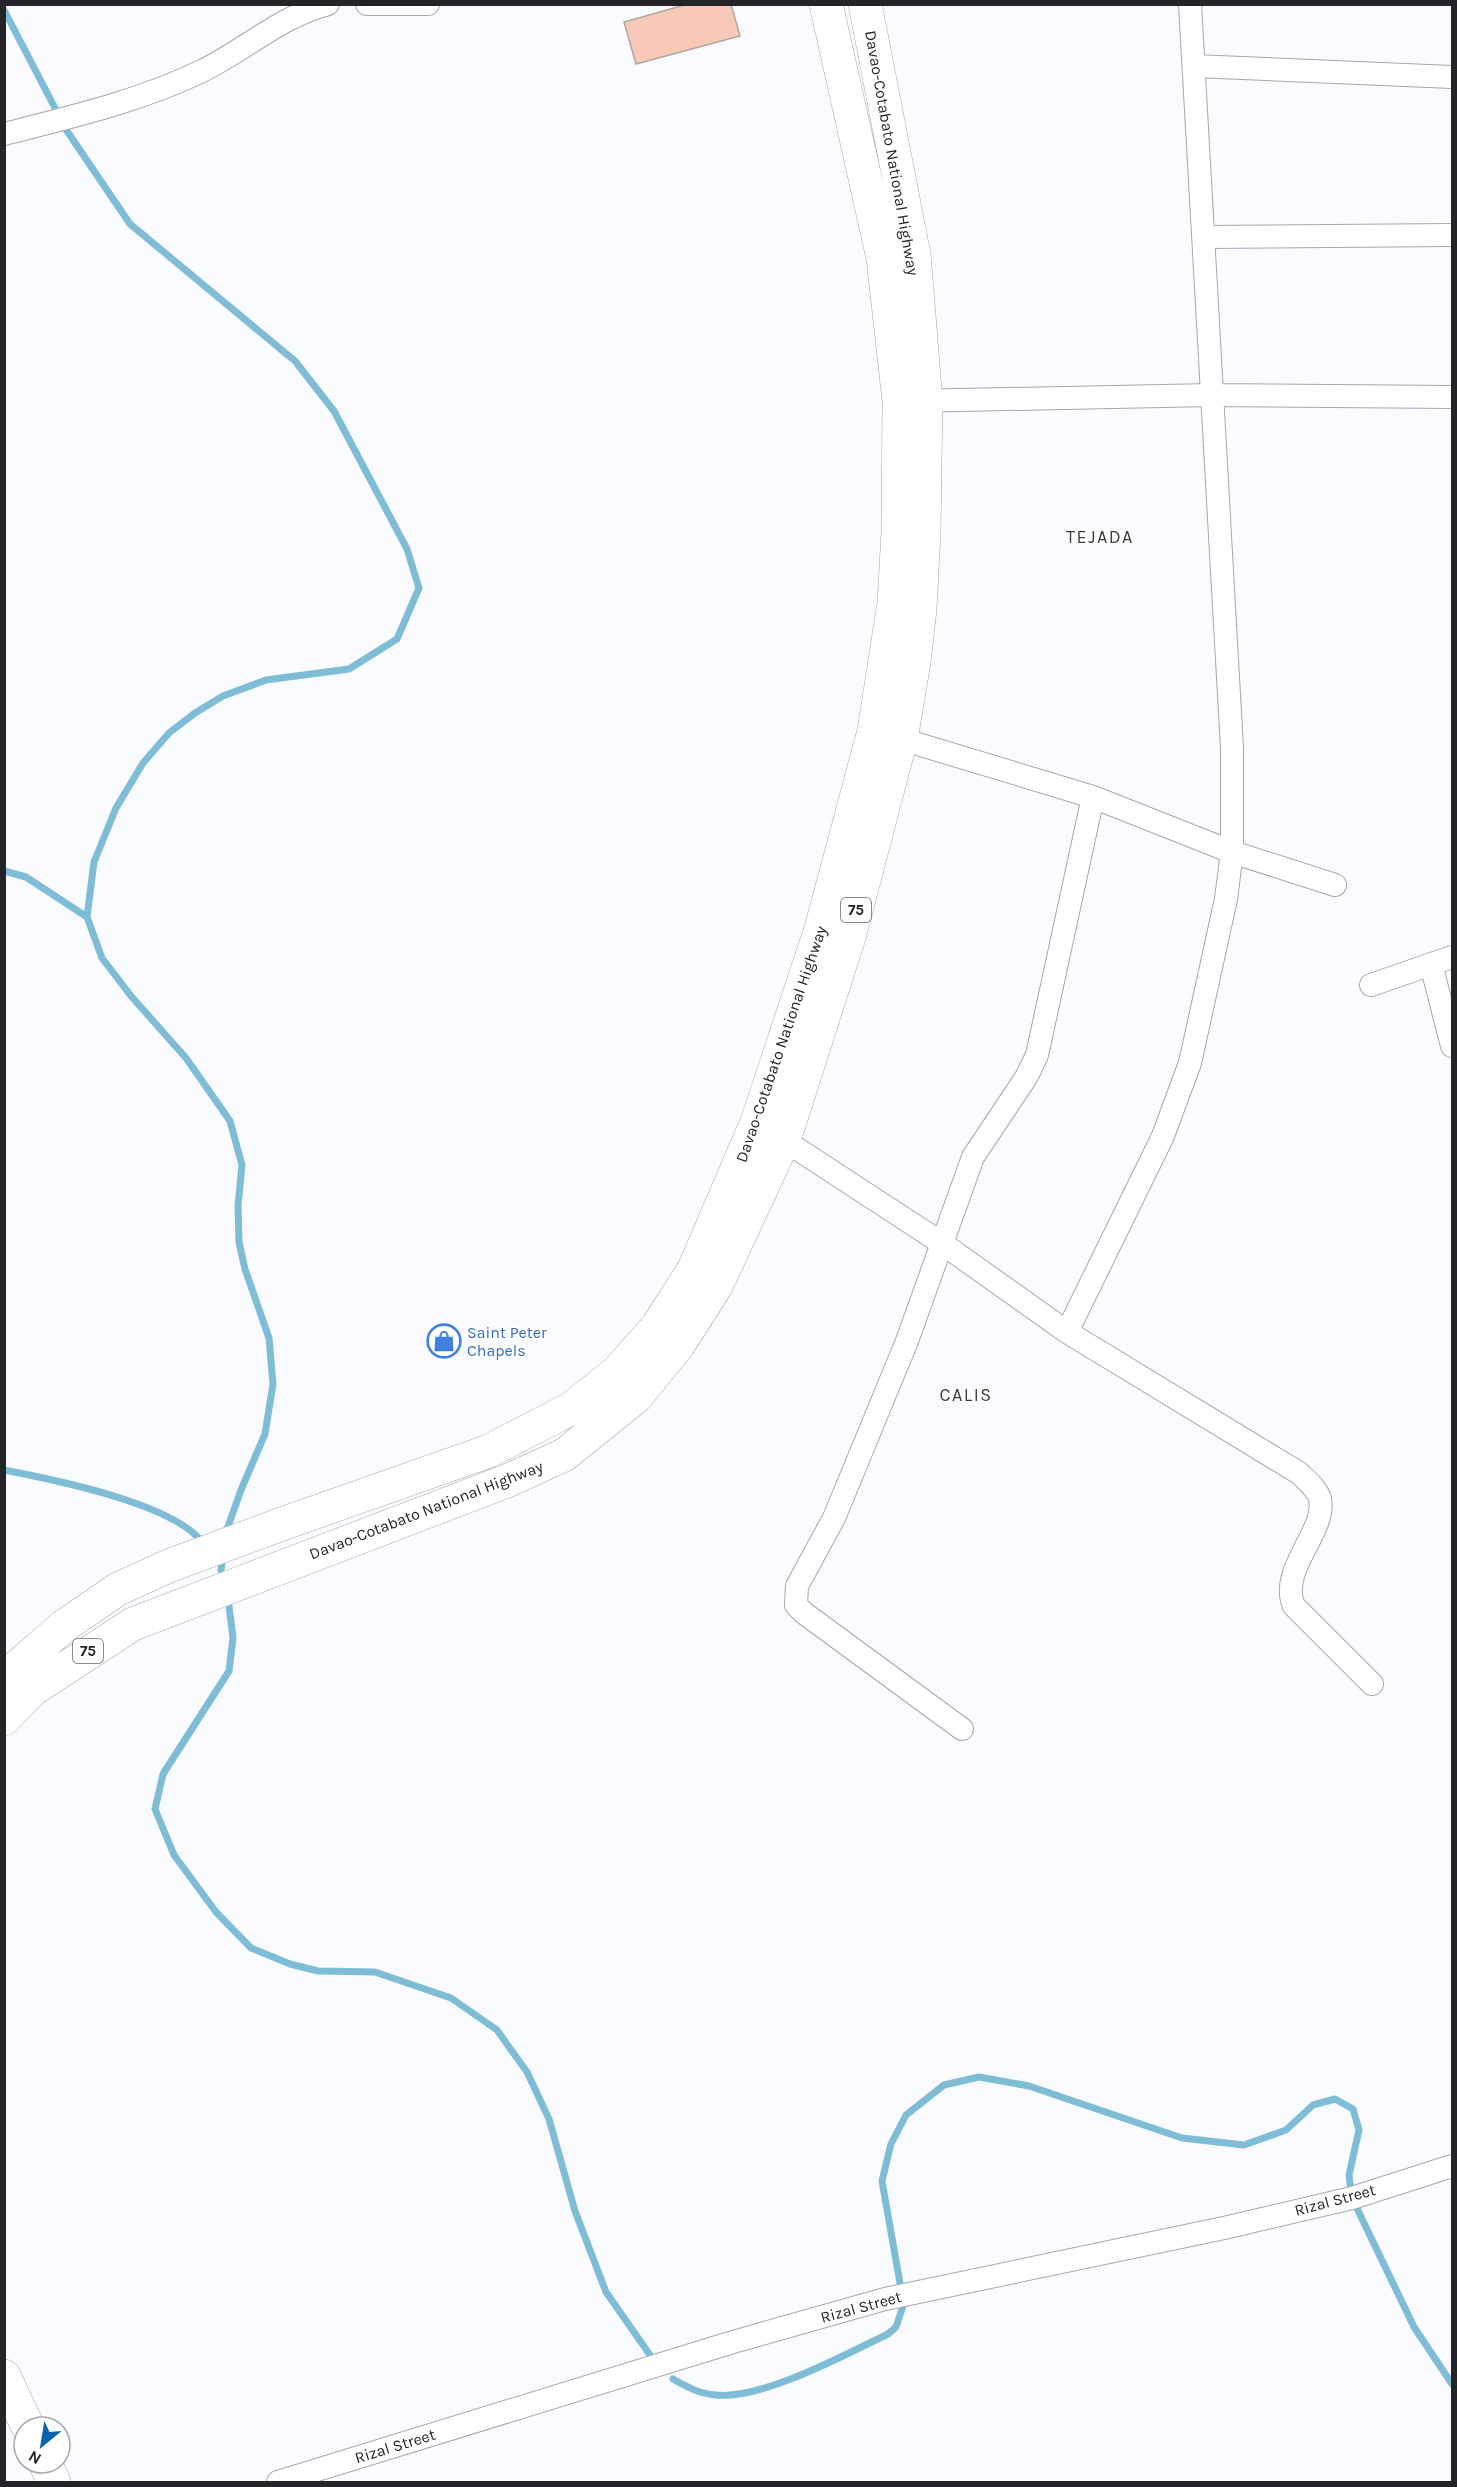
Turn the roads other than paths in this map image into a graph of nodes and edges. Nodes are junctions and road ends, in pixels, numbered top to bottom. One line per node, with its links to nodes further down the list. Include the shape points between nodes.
1 (328, 4): 9 (street, via 306,10 235,54 167,87)
2 (368, 4): 3 (street)
3 (428, 4)
4 (826, 4): 14 (highway, Davao-Cotabato National Highway / 75)
5 (865, 4): 14 (highway, Davao-Cotabato National Highway / 75, via 914,255)
6 (1190, 4): 7 (street)
7 (1194, 66): 8 (street); 11 (street)
8 (1452, 76)
9 (4, 134)
10 (1452, 235): 11 (street)
11 (1204, 237): 12 (street)
12 (1211, 395): 13 (street); 14 (street); 17 (street, via 1232,748)
13 (1452, 398)
14 (913, 401): 15 (highway, Davao-Cotabato National Highway / 75, via 898,532)
15 (888, 735): 16 (street); 22 (highway, Davao-Cotabato National Highway / 75); 23 (highway, Davao-Cotabato National Highway / 75, via 849,937)
16 (1093, 796): 17 (street); 24 (street, via 1037,1055 974,1157)
17 (1232, 852): 18 (street); 25 (street, via 1198,1032 1178,1099)
18 (1335, 885)
19 (1442, 961): 20 (street); 21 (street)
20 (1371, 985)
21 (1452, 1046)
22 (757, 1122): 23 (street); 26 (highway, Davao-Cotabato National Highway / 75, via 694,1269 657,1327 617,1372 572,1408 489,1451 171,1565 118,1589 64,1626)
23 (784, 1140): 24 (street); 26 (highway, Davao-Cotabato National Highway / 75, via 716,1286 679,1344 636,1397 564,1455 507,1481 184,1604)
24 (943, 1244): 25 (street); 29 (street, via 834,1518 806,1567 795,1596 796,1605 804,1613)
25 (1067, 1332): 27 (street, via 1299,1473 1312,1486 1320,1498 1318,1515 1290,1584 1290,1597 1294,1606)
26 (14, 1674): 28 (highway, Davao-Cotabato National Highway / 75)
27 (1372, 1684)
28 (4, 1719)
29 (962, 1729)
30 (1452, 2166): 33 (street, Rizal Street, via 1352,2198 885,2299)
31 (4, 2376): 32 (highway)
32 (22, 2415)
33 (279, 2482)

